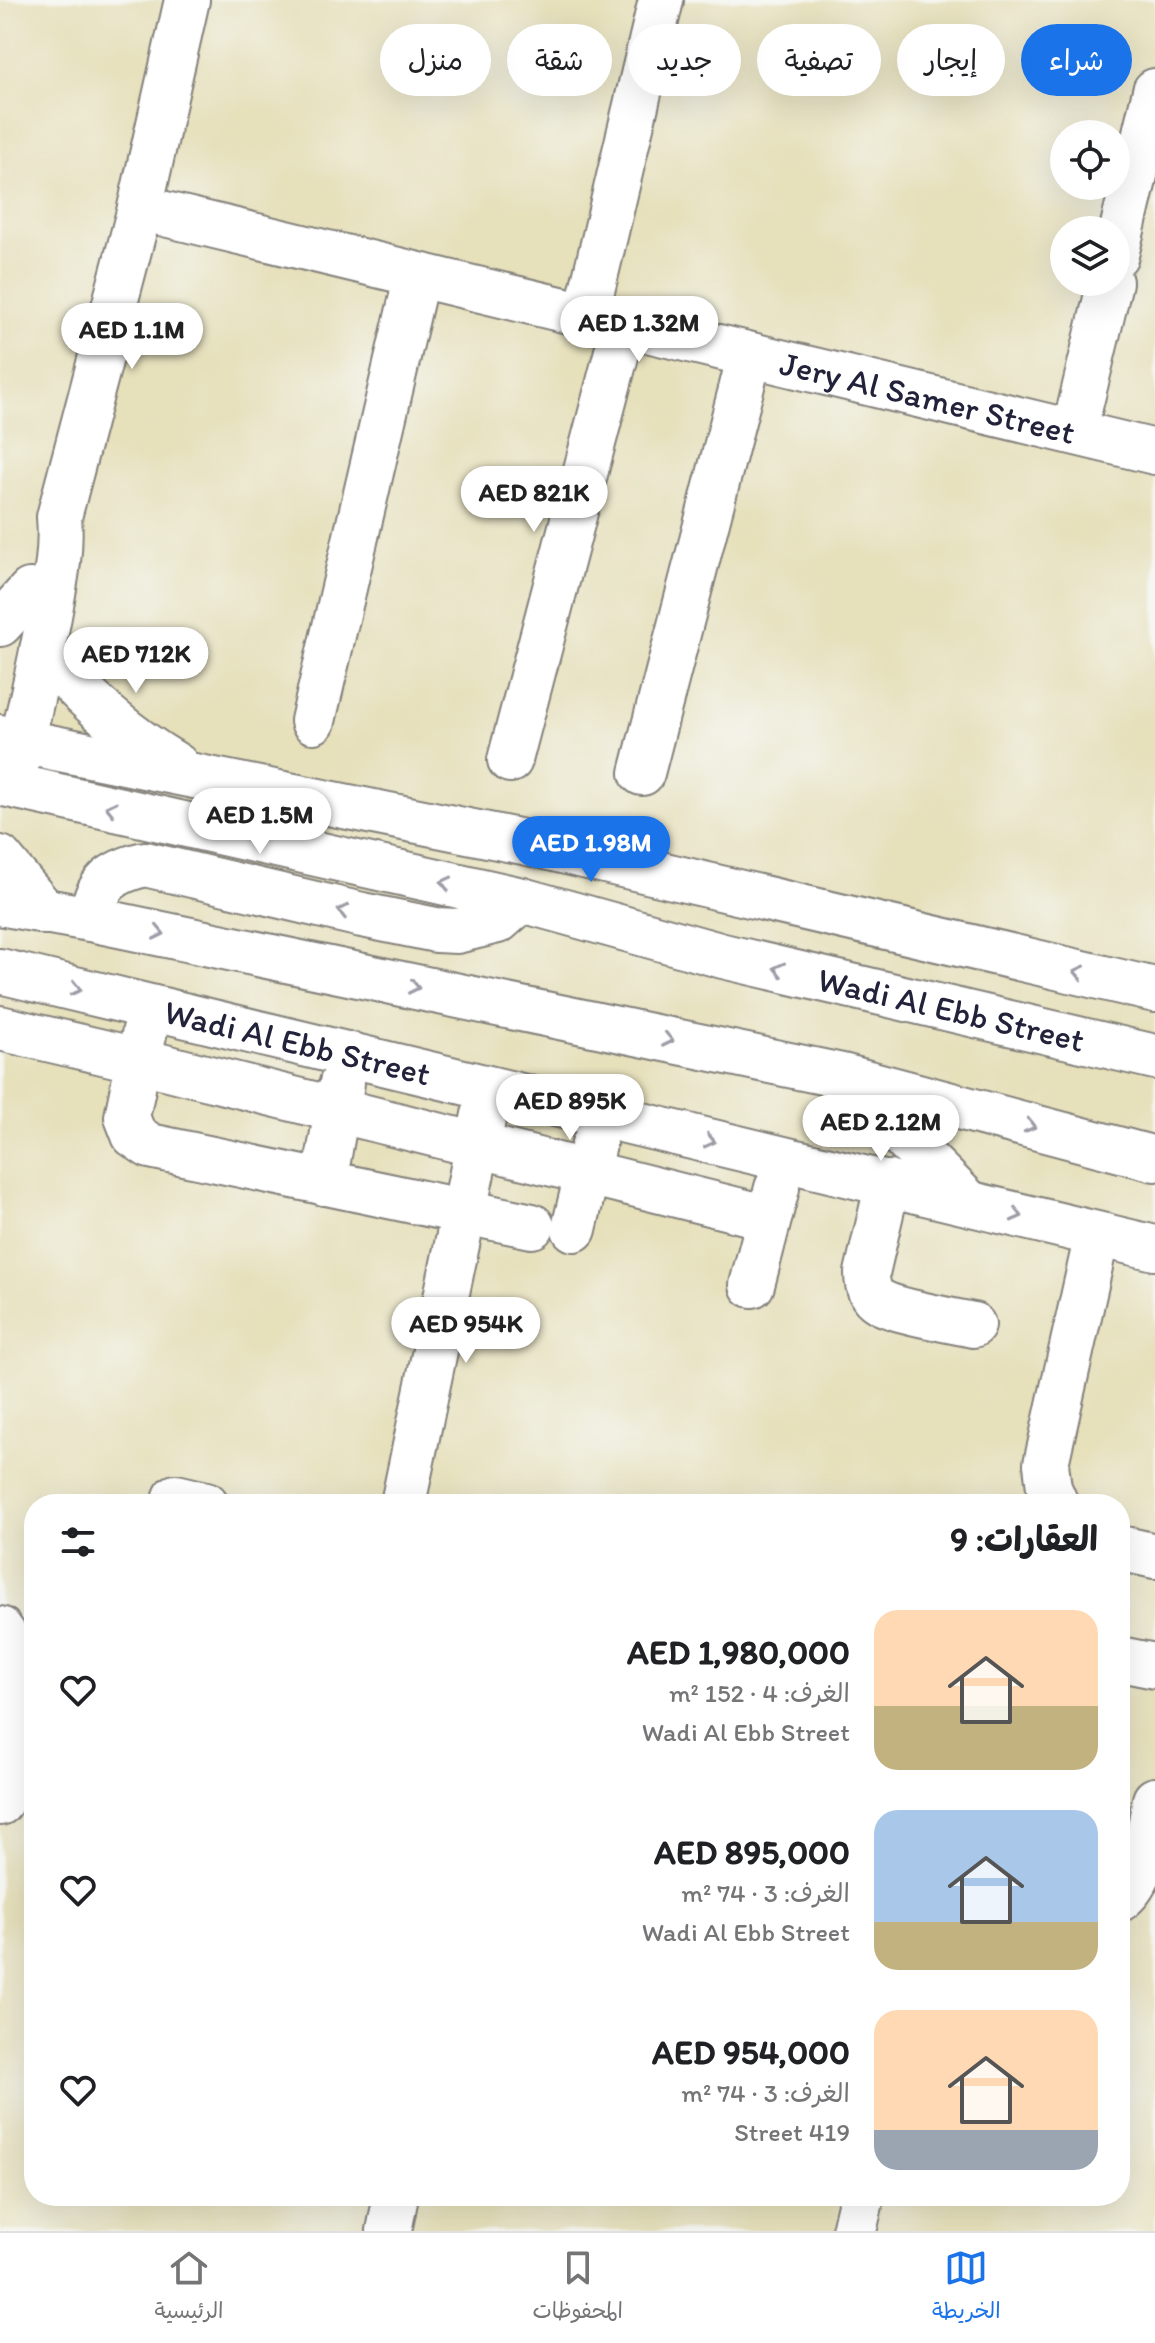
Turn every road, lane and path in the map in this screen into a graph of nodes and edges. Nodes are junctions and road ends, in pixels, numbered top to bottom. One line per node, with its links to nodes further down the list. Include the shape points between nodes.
1 (187, 0): 4 (street)
2 (661, 0): 8 (street)
3 (1155, 91): 5 (street)
4 (140, 208): 6 (street, Jery Al Samer Street); 12 (street)
5 (1125, 216)
6 (417, 275): 8 (street, Jery Al Samer Street); 16 (street)
7 (1107, 296): 10 (street)
8 (605, 320): 9 (street, Jery Al Samer Street); 18 (street)
9 (750, 355): 10 (street, Jery Al Samer Street); 19 (street)
10 (1074, 432): 11 (street, Jery Al Samer Street)
11 (1155, 452)
12 (59, 517): 13 (street, via 42,545); 15 (street, via 58,566)
13 (30, 591): 14 (street); 17 (street)
14 (0, 624)
15 (42, 650): 17 (street); 20 (street, via 103,712)
16 (313, 721)
17 (7, 733): 20 (street); 21 (street)
18 (510, 760)
19 (642, 773)
20 (198, 778): 22 (street)
21 (3, 790): 24 (street, Wadi Al Ebb Street, one-way to 21)
22 (528, 843): 28 (street); 30 (street, one-way to 22)
23 (0, 858): 26 (street)
24 (522, 900): 27 (street, one-way to 27, via 498,921 457,931 436,930 145,864 106,880 94,898); 28 (street, Wadi Al Ebb Street)
25 (0, 903): 26 (street)
26 (45, 912): 27 (street)
27 (90, 919): 36 (street, one-way to 36)
28 (723, 956): 34 (street, Wadi Al Ebb Street, one-way to 28)
29 (0, 971): 31 (street, Wadi Al Ebb Street, one-way to 31)
30 (1155, 990)
31 (151, 1007): 33 (street, Wadi Al Ebb Street); 35 (street)
32 (0, 1028): 35 (street)
33 (347, 1055): 37 (street, Wadi Al Ebb Street); 38 (street)
34 (1155, 1057)
35 (137, 1060): 38 (street); 44 (street, via 127,1117 141,1142)
36 (842, 1076): 42 (street, one-way to 42); 46 (street)
37 (490, 1088): 39 (street, Wadi Al Ebb Street); 40 (street)
38 (337, 1110): 40 (street); 44 (street)
39 (600, 1115): 41 (street, Wadi Al Ebb Street, one-way to 41); 43 (street)
40 (478, 1145): 43 (street); 47 (street)
41 (785, 1159): 45 (street, Wadi Al Ebb Street); 48 (street)
42 (1155, 1159)
43 (587, 1172): 47 (street, via 553,1228); 48 (street)
44 (324, 1183): 47 (street)
45 (888, 1183): 46 (street, Wadi Al Ebb Street); 52 (street, via 867,1273 873,1296 886,1305)
46 (968, 1202): 49 (street, Wadi Al Ebb Street, one-way to 49)
47 (463, 1212): 53 (street)
48 (769, 1218): 51 (street)
49 (1097, 1235): 50 (street, Wadi Al Ebb Street); 54 (street, via 1046,1464)
50 (1155, 1248)
51 (752, 1285)
52 (973, 1325)
53 (405, 1494)
54 (1052, 1494)
55 (1130, 1550): 56 (street)
56 (1155, 1556)
57 (0, 1629): 60 (street)
58 (1130, 1661): 59 (street)
59 (1155, 1666)
60 (24, 1684)
61 (24, 1713): 63 (street)
62 (1155, 1800): 64 (street)
63 (0, 1803)
64 (1130, 1892)
65 (394, 2206): 67 (street)
66 (860, 2206): 68 (street)
67 (389, 2231)
68 (854, 2231)

